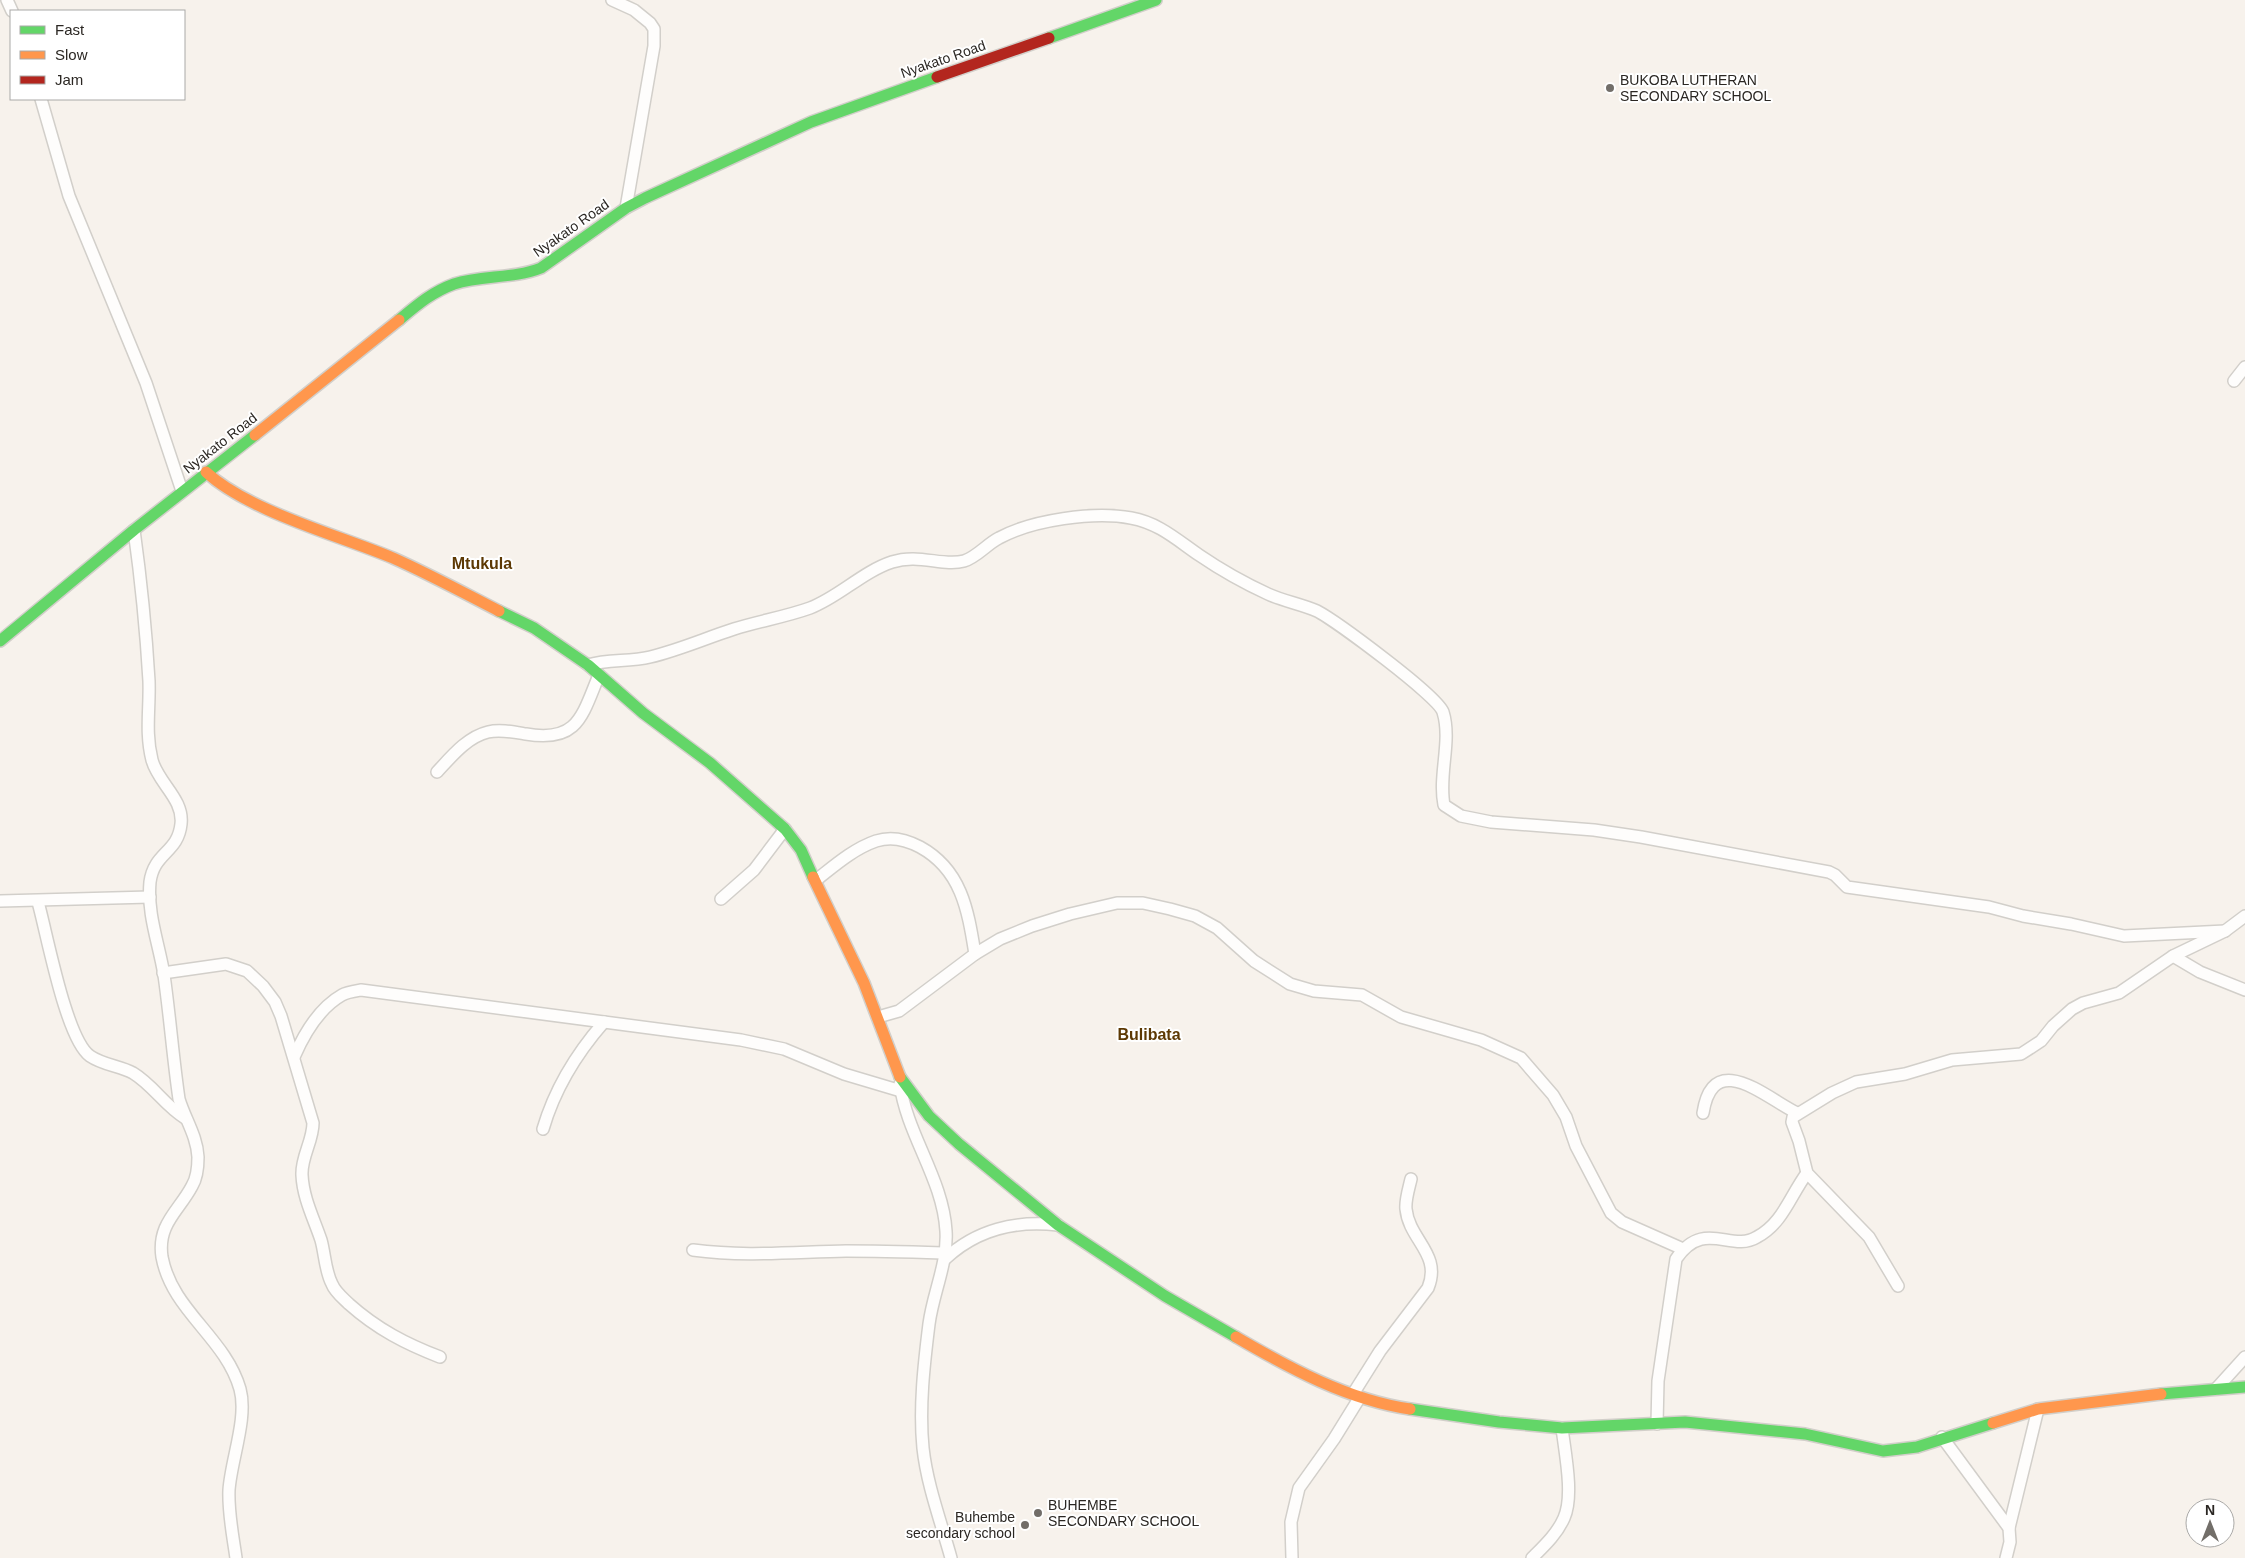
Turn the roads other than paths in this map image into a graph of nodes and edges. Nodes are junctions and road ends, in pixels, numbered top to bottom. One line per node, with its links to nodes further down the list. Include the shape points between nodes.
1 (612, 0): 4 (street, via 644,16 654,29 654,46)
2 (1156, 0): 4 (street, Nyakato Road, via 811,122)
3 (41, 100): 8 (street, via 69,196 146,383)
4 (626, 208): 7 (street, Nyakato Road, via 541,268 528,273 455,284 427,296)
5 (2245, 367): 6 (street)
6 (2234, 381)
7 (206, 472): 8 (street, Nyakato Road); 11 (street, via 219,484 244,497 394,559 534,628)
8 (182, 491): 9 (street, Nyakato Road)
9 (134, 530): 10 (street, Nyakato Road); 16 (street, via 146,626 149,746 154,764 179,804 181,824 175,844 156,862)
10 (0, 641)
11 (588, 665): 12 (street); 21 (street, via 652,656 807,608 891,562 924,558 965,561 1018,529 1080,518 1127,517 1146,521 1171,534 1232,577 1319,612 1436,701 1444,714 1444,805 1461,816 1491,822 1594,830 1703,848 1829,872 1847,887 1989,907 2112,934 2140,936)
12 (599, 675): 13 (street, via 576,724 567,733 551,736 487,732 457,751); 14 (street, via 710,763)
13 (437, 772)
14 (784, 829): 15 (street, via 801,850); 17 (street, via 754,870)
15 (816, 880): 22 (street, via 870,844 892,838 911,842 950,870 970,919); 26 (street)
16 (150, 897): 19 (street); 24 (street, via 151,919)
17 (721, 900)
18 (0, 901): 19 (street)
19 (38, 902): 33 (street, via 60,988 80,1046 90,1056 133,1073)
20 (2245, 916): 21 (street)
21 (2225, 931): 23 (street)
22 (975, 954): 26 (street, via 909,1005); 38 (street, via 1032,926 1117,903 1143,903 1195,916 1217,928 1254,961 1290,984 1362,995 1400,1017 1481,1040 1521,1058 1553,1095 1566,1117 1576,1146 1611,1213 1622,1222)
23 (2173, 956): 25 (street, via 2200,972); 32 (street, via 2119,993 2072,1009 2041,1041 2021,1054 1952,1060 1904,1074 1856,1082)
24 (163, 973): 28 (street, via 226,964 248,970 276,1002); 33 (street, via 177,1084)
25 (2245, 990)
26 (878, 1017): 29 (street)
27 (604, 1022): 28 (street, via 361,990 343,994 322,1010); 30 (street, via 784,1049); 34 (street, via 579,1051 565,1075)
28 (294, 1058): 42 (street, via 313,1124 303,1162 304,1190 332,1285 339,1295 380,1330 405,1344)
29 (899, 1075): 30 (street); 37 (street, via 917,1102 941,1127)
30 (901, 1091): 40 (street, via 906,1114 940,1199 947,1233)
31 (1703, 1113): 32 (street, via 1710,1090 1727,1080 1738,1081 1764,1093)
32 (1797, 1113): 35 (street, via 1792,1122 1800,1141)
33 (185, 1118): 52 (street, via 194,1136 198,1156 196,1174 193,1186 166,1226 161,1242 162,1258 172,1285 188,1311 216,1342 235,1372 241,1392 241,1414 229,1492)
34 (543, 1129)
35 (1806, 1173): 38 (street, via 1782,1217 1755,1239 1706,1238); 41 (street, via 1869,1237)
36 (1411, 1179): 46 (street, via 1406,1209 1429,1259 1433,1277 1380,1351)
37 (1058, 1225): 40 (street, via 1006,1226 971,1239); 46 (street, via 1165,1296 1244,1342 1278,1361)
38 (1683, 1249): 48 (street, via 1676,1259 1669,1299 1658,1381)
39 (693, 1250): 40 (street, via 761,1255 846,1251)
40 (945, 1256): 53 (street, via 929,1323 922,1431 928,1475)
41 (1898, 1286)
42 (440, 1357)
43 (2245, 1357): 45 (street)
44 (2245, 1386): 45 (street)
45 (2216, 1389): 47 (street)
46 (1356, 1395): 49 (street, via 1396,1408); 54 (street, via 1334,1439 1299,1488 1291,1522)
47 (2038, 1409): 50 (street); 51 (street)
48 (1657, 1424): 49 (street); 50 (street, via 1686,1422 1767,1428 1883,1451 1916,1447)
49 (1562, 1428): 55 (street, via 1567,1492 1565,1516 1550,1540)
50 (1942, 1437): 51 (street)
51 (2009, 1528): 56 (street)
52 (236, 1558)
53 (951, 1558)
54 (1292, 1558)
55 (1532, 1558)
56 (2006, 1558)

